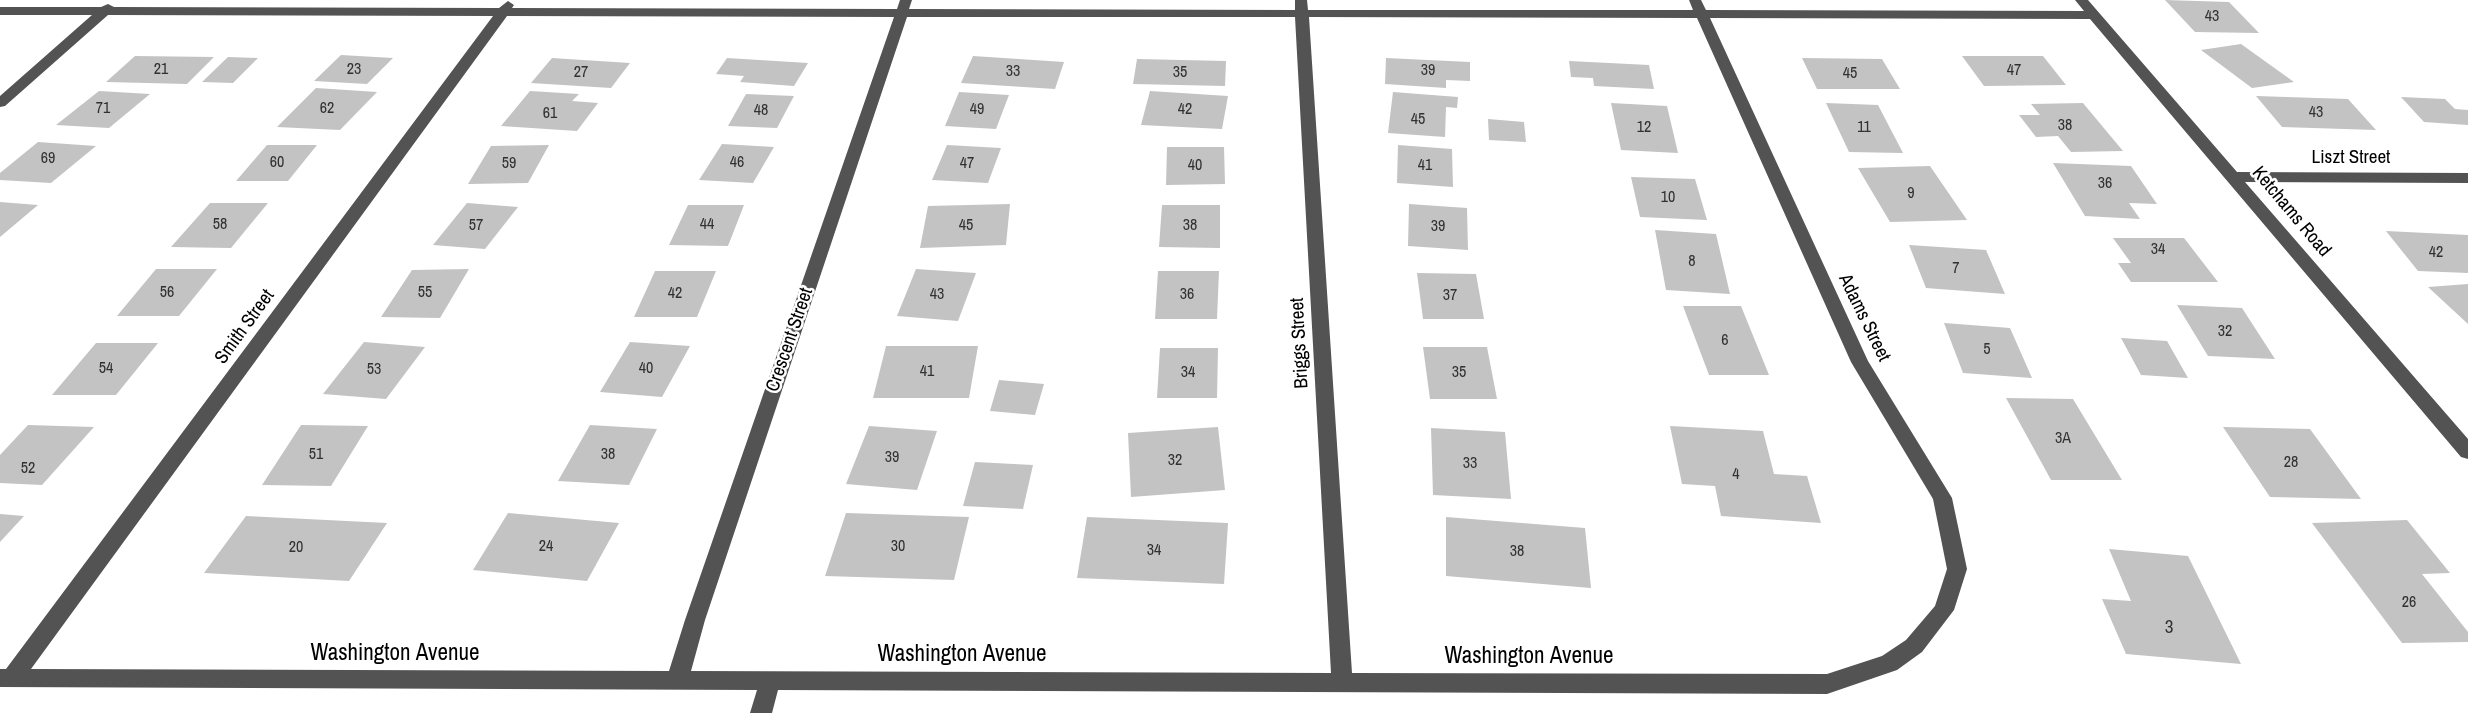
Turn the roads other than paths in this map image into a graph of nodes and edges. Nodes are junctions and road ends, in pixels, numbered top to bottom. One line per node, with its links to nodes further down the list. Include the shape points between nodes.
1 (117, 0): 8 (street)
2 (2081, 0): 9 (street, Ketchams Road)
3 (508, 6): 4 (street); 8 (street); 15 (street, Smith Street)
4 (904, 6): 5 (street); 17 (street, Crescent Street)
5 (1301, 7): 6 (street); 18 (street, Briggs Street)
6 (1699, 7): 9 (street); 14 (street, Adams Street, via 1860,362 1942,498 1957,569 1944,610)
7 (0, 11): 8 (street)
8 (105, 11): 10 (street)
9 (2094, 15): 11 (street, Ketchams Road)
10 (0, 103)
11 (2234, 177): 12 (street, Liszt Street); 13 (street, Ketchams Road)
12 (2468, 178)
13 (2468, 452)
14 (1914, 646): 18 (street, Washington Avenue, via 1889,663 1827,684)
15 (6, 678): 17 (street, Washington Avenue)
16 (770, 681): 17 (street, Washington Avenue); 18 (street, Washington Avenue); 19 (street)
17 (677, 682)
18 (1342, 682)
19 (761, 713)

